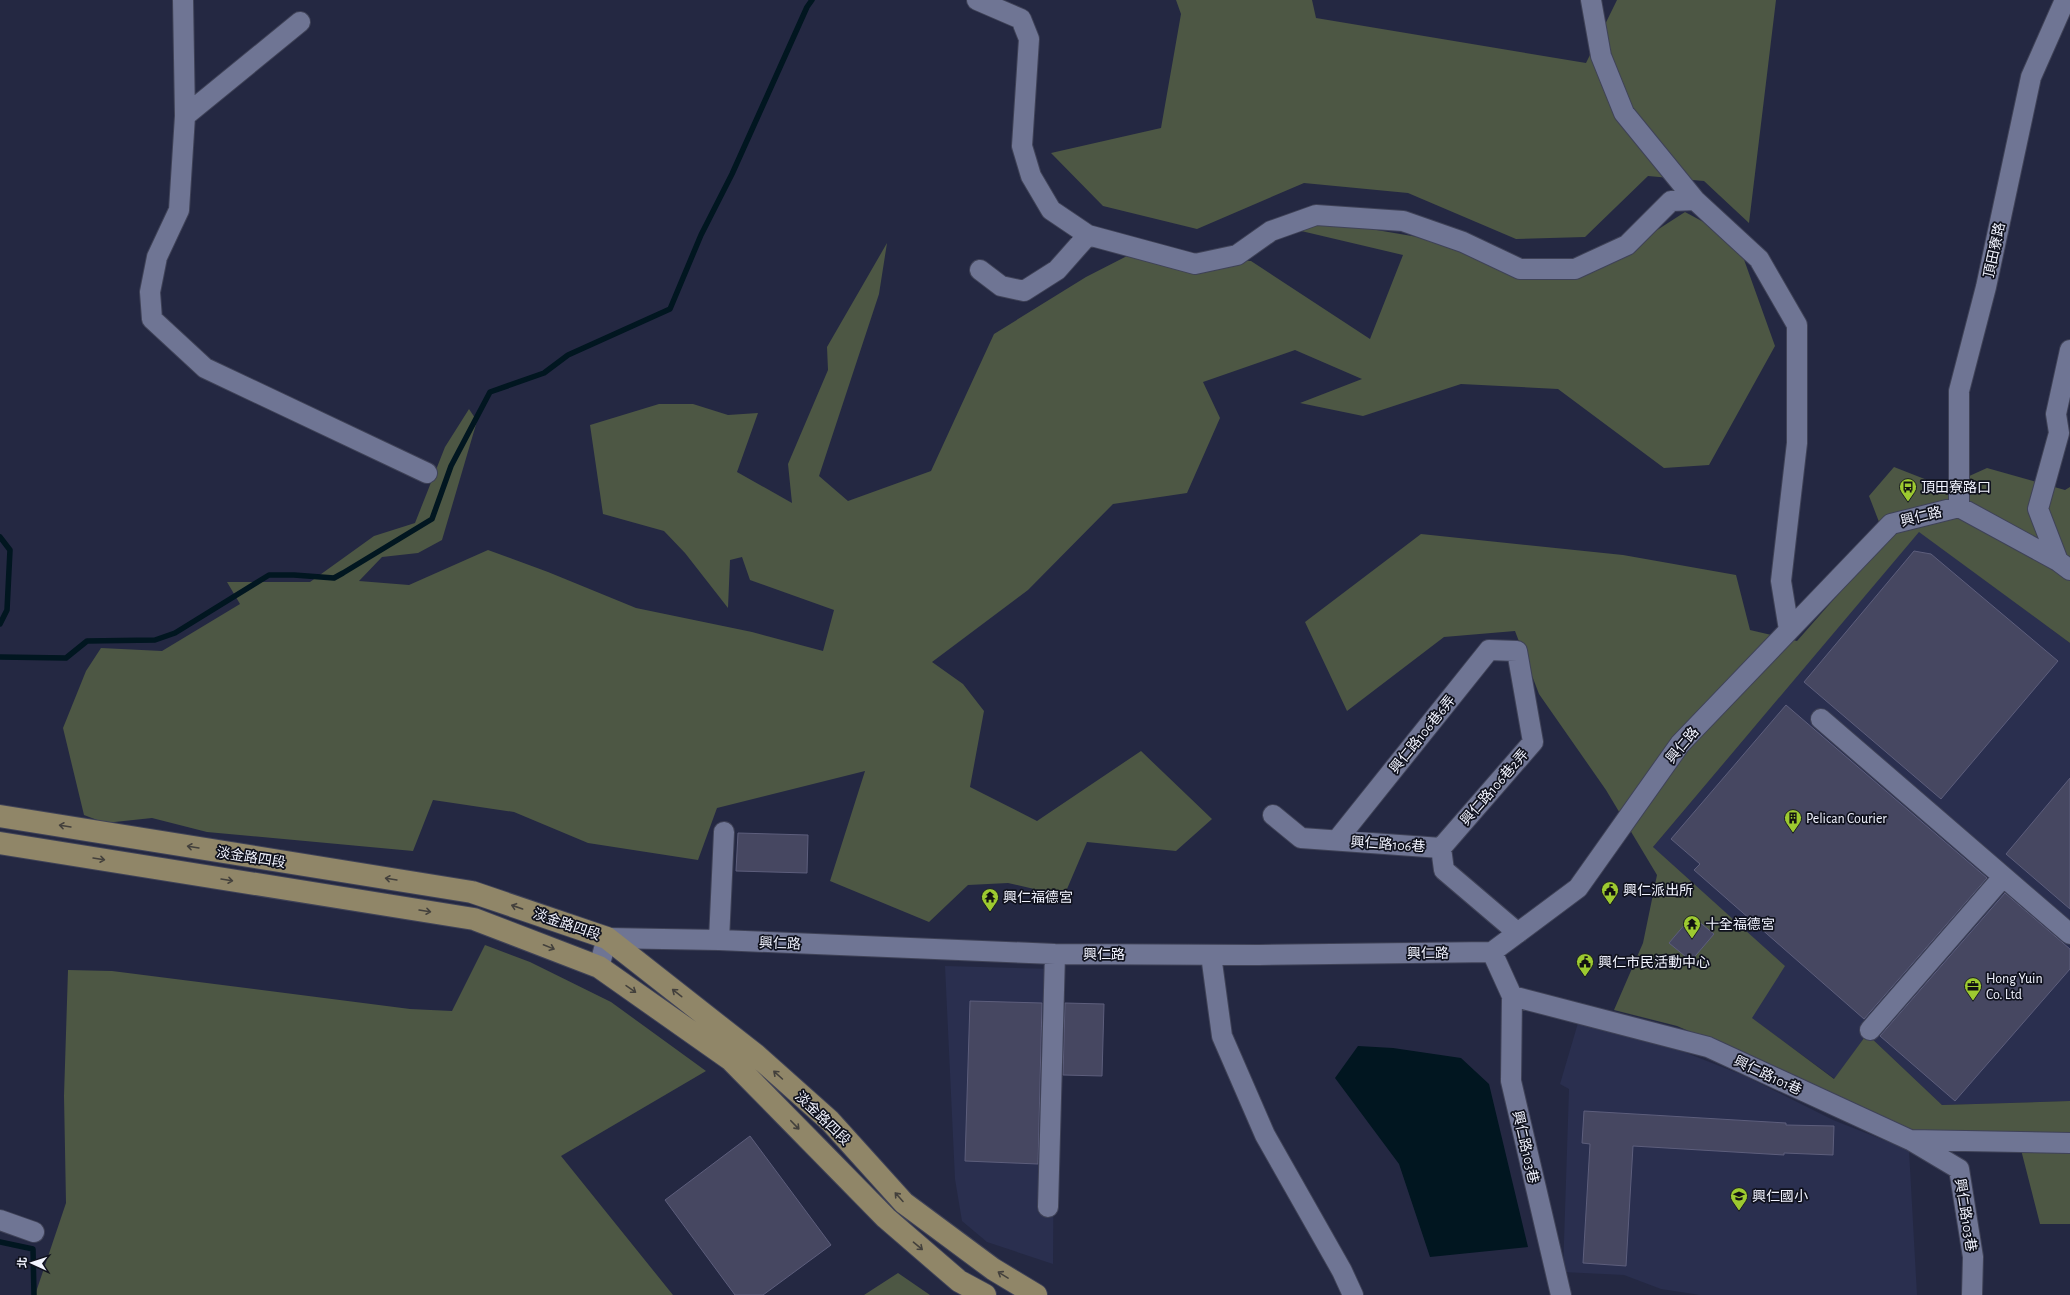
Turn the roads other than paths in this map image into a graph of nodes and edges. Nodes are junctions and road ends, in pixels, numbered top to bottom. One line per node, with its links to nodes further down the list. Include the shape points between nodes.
1 (183, 0): 6 (street)
2 (977, 0): 8 (street, via 1021,20 1029,39 1022,146 1028,168 1052,210)
3 (1591, 0): 7 (street, via 1601,56 1624,113)
4 (2065, 0): 12 (street, 頂田寮路, via 2031,77 1986,287 1959,391)
5 (300, 22): 6 (street)
6 (185, 116): 11 (street, via 179,210 157,257 150,292 152,319 205,368)
7 (1695, 200): 8 (street, via 1672,202 1627,244 1575,269 1520,269 1463,242 1395,220 1316,215 1271,231 1237,254 1194,264); 14 (street, via 1759,259 1797,325 1797,443 1781,582)
8 (1088, 235): 9 (street, via 1057,270 1024,291 1001,286)
9 (980, 270)
10 (2070, 350): 13 (street, via 2056,414 2059,433 2038,509)
11 (427, 473)
12 (1959, 507): 13 (street, 興仁路); 14 (street, 興仁路, via 1891,524)
13 (2064, 566)
14 (1789, 630): 24 (street, 興仁路, via 1680,744 1578,888)
15 (1517, 651): 20 (street, 興仁路106巷6弄, via 1489,650); 22 (street, 興仁路106巷2弄, via 1533,742)
16 (1821, 719): 23 (street)
17 (1274, 815): 20 (street, 興仁路106巷, via 1301,838)
18 (0, 816): 26 (main road, 淡金路四段, one-way to 18, via 472,892)
19 (724, 832): 27 (street)
20 (1337, 840): 22 (street, 興仁路106巷)
21 (10, 844): 31 (main road, 淡金路四段, one-way to 31, via 474,918)
22 (1441, 848): 24 (street, 興仁路106巷, via 1444,870)
23 (2003, 877): 25 (street); 33 (street)
24 (1518, 933): 28 (street, 興仁路)
25 (2070, 934)
26 (607, 938): 27 (street, 興仁路); 31 (street); 40 (main road, 淡金路四段, one-way to 26, via 994,1269 904,1203 830,1121 756,1055)
27 (719, 940): 29 (street, 興仁路)
28 (1492, 952): 30 (street, 興仁路); 32 (street)
29 (1055, 954): 30 (street, 興仁路); 36 (street)
30 (1211, 955): 41 (street, via 1222,1036 1265,1136)
31 (599, 967): 39 (main road, 淡金路四段, one-way to 39, via 731,1060 886,1218 959,1281)
32 (1512, 996): 34 (street, 興仁路101巷, via 1708,1047); 42 (street, 興仁路103巷, via 1511,1081)
33 (1870, 1030)
34 (1910, 1140): 35 (street, 興仁路101巷); 43 (street, 興仁路103巷, via 1959,1168 1973,1257)
35 (2070, 1143)
36 (1048, 1207)
37 (0, 1220): 38 (street)
38 (34, 1232)
39 (985, 1295)
40 (1036, 1295)
41 (1353, 1295)
42 (1561, 1295)
43 (1972, 1295)

